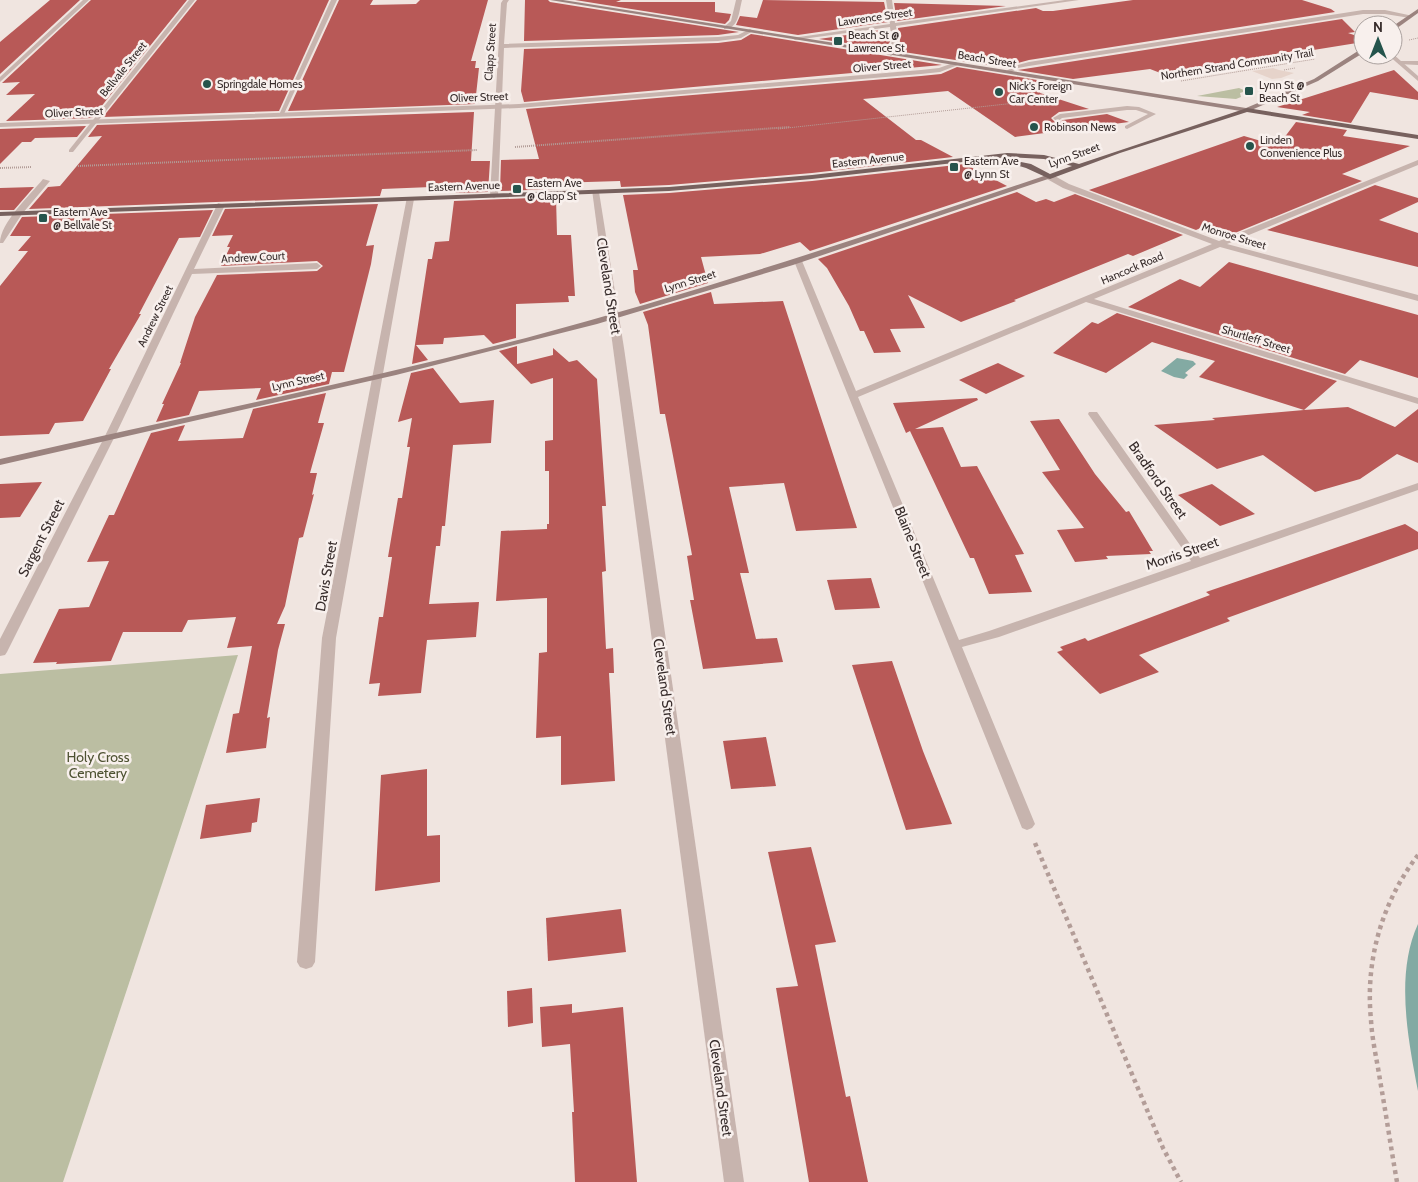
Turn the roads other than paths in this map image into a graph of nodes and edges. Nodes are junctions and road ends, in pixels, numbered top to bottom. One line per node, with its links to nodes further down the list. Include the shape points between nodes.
1 (86, 0): 24 (street)
2 (192, 0): 30 (street, Bellvale Street)
3 (334, 0): 28 (street)
4 (506, 0): 16 (street, Clapp Street)
5 (553, 0): 13 (main road, Beach Street)
6 (739, 0): 13 (street, via 734,22)
7 (889, 0): 12 (street)
8 (1076, 0): 12 (street, Lawrence Street)
9 (1418, 11): 10 (main road)
10 (1410, 16): 11 (main road); 23 (street, via 1363,12 1029,64)
11 (1403, 21)
12 (893, 24): 15 (street, Lawrence Street); 17 (street, via 895,45)
13 (726, 28): 14 (main road, Beach Street)
14 (750, 31): 15 (main road, Beach Street); 16 (street, via 739,37 726,38)
15 (795, 38): 17 (main road, Beach Street)
16 (502, 46): 26 (street, Clapp Street)
17 (891, 54): 20 (main road, Beach Street)
18 (1353, 56): 27 (main road, Lynn Street, via 1316,80)
19 (1403, 63): 21 (street)
20 (956, 64): 23 (main road, Beach Street); 26 (street, Oliver Street, via 921,72)
21 (1418, 64)
22 (1402, 65): 25 (street)
23 (1008, 72): 27 (main road, Beach Street)
24 (0, 80)
25 (1418, 80)
26 (497, 107): 28 (street, Oliver Street); 41 (street, Clapp Street)
27 (1247, 110): 33 (main road, Beach Street); 37 (main road, Lynn Street)
28 (281, 114): 30 (street, Oliver Street)
29 (1057, 120): 32 (street, via 1059,116 1127,108 1153,114)
30 (95, 122): 31 (street, Oliver Street); 34 (street, Bellvale Street)
31 (0, 125)
32 (1127, 127)
33 (1418, 137)
34 (71, 151)
35 (1418, 162): 47 (street, Hancock Road)
36 (929, 164): 37 (main road, Eastern Avenue, via 1012,155 1044,157); 38 (main road, Eastern Avenue, via 1012,162); 40 (main road, Eastern Avenue, via 720,185)
37 (1079, 166): 38 (main road, Lynn Street)
38 (1050, 177): 47 (street, Monroe Street); 48 (main road, Lynn Street)
39 (46, 181): 44 (street)
40 (595, 192): 41 (main road, Eastern Avenue); 53 (street, Cleveland Street)
41 (494, 196): 42 (main road, Eastern Avenue)
42 (410, 199): 43 (main road, Eastern Avenue); 54 (street, Davis Street)
43 (221, 205): 44 (main road, Eastern Avenue); 50 (street, Andrew Street)
44 (19, 213): 45 (main road, Eastern Avenue); 46 (street)
45 (0, 214)
46 (0, 241)
47 (1219, 244): 51 (street, Monroe Street); 52 (street, Hancock Road)
48 (798, 261): 53 (main road, Lynn Street); 55 (street, Blaine Street)
49 (317, 266): 50 (street, Andrew Court)
50 (190, 272): 58 (street, Andrew Street)
51 (1418, 298)
52 (1087, 300): 55 (street, Hancock Road); 56 (street, Shurtleff Street)
53 (614, 316): 54 (main road, Lynn Street); 66 (street, Cleveland Street)
54 (378, 376): 58 (main road, Lynn Street); 65 (street, Davis Street, via 329,638)
55 (854, 395): 62 (street, Blaine Street)
56 (1418, 401)
57 (1093, 414): 61 (street, Bradford Street)
58 (110, 436): 59 (main road, Lynn Street); 63 (street, Sargent Street)
59 (0, 462)
60 (1418, 486): 61 (street, Morris Street)
61 (1198, 563): 62 (street, Morris Street)
62 (955, 645): 64 (street, Blaine Street)
63 (0, 652)
64 (1027, 824)
65 (306, 962)
66 (734, 1182)

